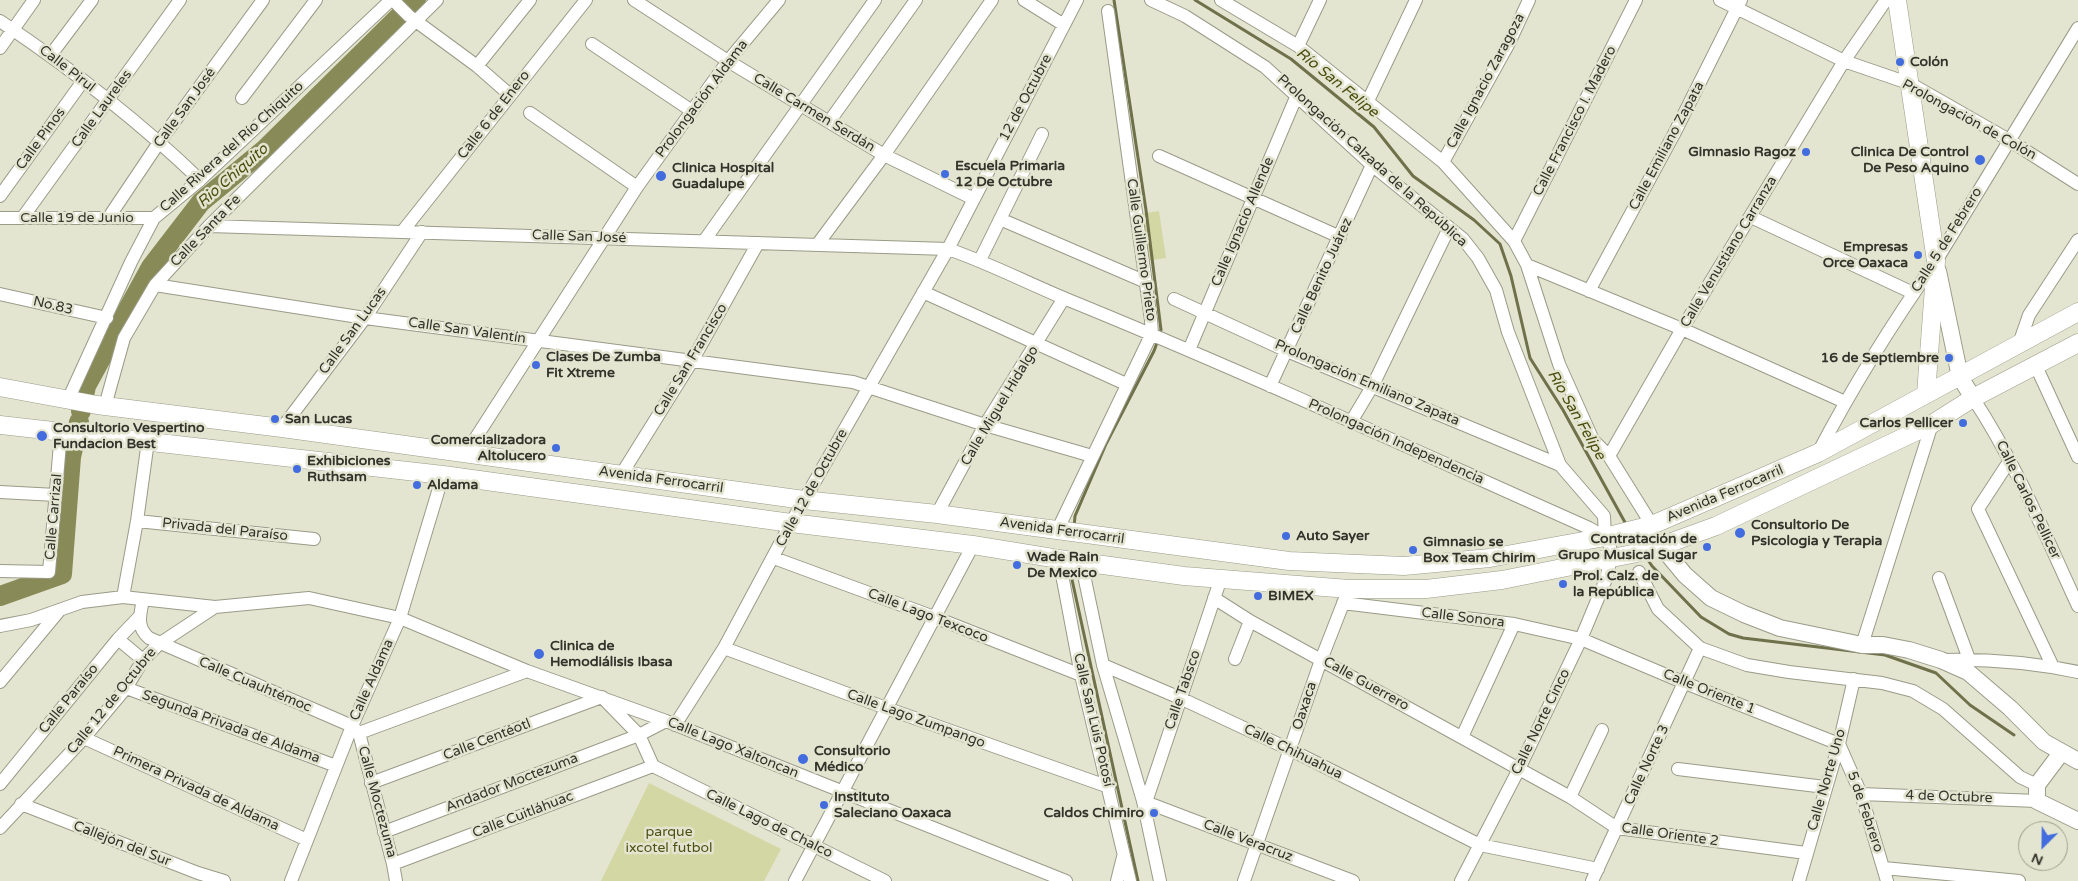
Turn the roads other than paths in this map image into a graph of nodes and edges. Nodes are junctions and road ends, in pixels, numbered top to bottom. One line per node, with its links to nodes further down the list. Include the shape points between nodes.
1 (34, 0): 32 (street)
2 (92, 0): 36 (street)
3 (180, 0): 45 (street, Calle Laureles)
4 (263, 0): 53 (street, Calle San José)
5 (316, 0): 44 (street)
6 (437, 0): 28 (street, Calle Santa Fe)
7 (530, 0): 39 (street)
8 (586, 0): 42 (street, Calle 6 de Enero)
9 (779, 0): 37 (street, Prolongación Aldama)
10 (875, 0): 47 (street)
11 (916, 0): 50 (street)
12 (992, 0): 54 (street)
13 (1024, 0): 30 (street)
14 (1077, 0): 30 (street, 12 de Octubre)
15 (1151, 0): 43 (street, Prolongación Calzada de la República, via 1185,16 1265,66)
16 (1221, 0): 34 (street)
17 (1320, 0): 34 (street)
18 (1416, 0): 46 (street)
19 (1529, 0): 56 (street, Calle Ignacio Zaragoza)
20 (1636, 0): 78 (street, Calle Francisco I. Madero)
21 (1720, 0): 26 (street, Prolongación de Colón)
22 (1886, 0): 38 (street, Calle Venustiano Carranza)
23 (1897, 0): 41 (main road)
24 (640, 1): 37 (street, Calle Carmen Serdán)
25 (394, 2): 28 (street); 58 (street, Calle Rivera del Río Chiquito)
26 (1739, 4): 38 (street, Prolongación de Colón); 87 (street, Calle Emiliano Zapata, via 1674,134)
27 (1108, 10): 85 (street, Calle Guillermo Prieto)
28 (413, 18): 39 (street); 70 (street, Calle Santa Fe)
29 (0, 20): 32 (street, Calle Pirul)
30 (1064, 25): 63 (street, 12 de Octubre)
31 (2078, 28): 52 (street, Calle 5 de Febrero)
32 (13, 29): 35 (street); 36 (street, Calle Pirul)
33 (592, 44): 48 (street)
34 (1298, 46): 46 (street)
35 (0, 48)
36 (50, 56): 40 (street, Calle Pirul)
37 (728, 61): 47 (street, Calle Carmen Serdán); 48 (street, Prolongación Aldama)
38 (1844, 61): 41 (street, Prolongación de Colón); 66 (street, Calle Venustiano Carranza)
39 (477, 66): 42 (street)
40 (83, 82): 45 (street, Calle Pirul); 61 (street, Calle Pinos)
41 (1911, 84): 52 (street, Prolongación de Colón); 83 (main road)
42 (510, 95): 72 (street, Calle 6 de Enero)
43 (1297, 95): 57 (street, Prolongación Calzada de la República); 62 (street, Calle Ignacio Allende)
44 (242, 98)
45 (108, 101): 53 (street, Calle Pirul); 64 (street, Calle Laureles)
46 (1367, 103): 56 (street)
47 (801, 106): 50 (street, Calle Carmen Serdán); 77 (street)
48 (692, 111): 60 (street, Prolongación Aldama)
49 (530, 112): 60 (street)
50 (829, 122): 54 (street, Calle Carmen Serdán)
51 (1042, 134): 69 (street)
52 (2009, 140): 59 (street, Prolongación de Colón); 83 (street, Calle 5 de Febrero)
53 (160, 141): 58 (street, Calle Pirul); 65 (street, Calle San José)
54 (884, 155): 63 (street, Calle Carmen Serdán); 80 (street)
55 (1159, 156): 62 (street)
56 (1443, 162): 78 (street)
57 (1372, 165): 71 (street, Prolongación Calzada de la República); 75 (street, Calle Benito Juárez)
58 (200, 180): 68 (street, Calle Rivera del Río Chiquito)
59 (2078, 184)
60 (637, 187): 74 (street, Prolongación Aldama)
61 (0, 196)
62 (1253, 198): 75 (street); 93 (street, Calle Ignacio Allende)
63 (974, 199): 81 (street, 12 de Octubre)
64 (23, 217): 65 (street, Calle 19 de Junio); 67 (street, Calle 19 de Junio)
65 (109, 217): 68 (street, Calle 19 de Junio)
66 (1751, 217): 89 (street); 97 (street, Calle Venustiano Carranza)
67 (0, 218)
68 (154, 218): 95 (street, Calle Rivera del Río Chiquito)
69 (1000, 219): 82 (street); 85 (street)
70 (209, 226): 72 (street, Calle San José); 86 (street, Calle Santa Fe)
71 (1449, 228): 109 (street); 133 (street, Prolongación Calzada de la República, via 1478,258 1496,290 1508,332)
72 (402, 232): 73 (street, Calle San José)
73 (422, 232): 74 (street, Calle San José); 96 (street, Calle San Lucas)
74 (603, 238): 77 (street, Calle San José); 99 (street, Prolongación Aldama)
75 (1340, 238): 104 (street, Calle Benito Juárez)
76 (2078, 240): 102 (street, via 2029,315)
77 (704, 241): 79 (street, Calle San José)
78 (1514, 241): 84 (street)
79 (758, 243): 80 (street, Calle San José); 105 (street, Calle San Francisco)
80 (817, 245): 81 (street, Calle San José)
81 (948, 249): 82 (street, Prolongación Independencia); 88 (street, Calle 12 de Octubre)
82 (980, 260): 91 (street, Prolongación Independencia)
83 (1936, 261): 89 (street, Calle 5 de Febrero); 107 (street); 113 (main road)
84 (1527, 265): 87 (street); 130 (street, via 1559,364 1593,440)
85 (1146, 282): 98 (street, Calle Guillermo Prieto)
86 (155, 285): 96 (street, Calle San Valentín); 117 (street, Calle Santa Fe, via 124,338)
87 (1589, 291): 97 (street)
88 (923, 292): 101 (street); 112 (street, Calle 12 de Octubre)
89 (1913, 293): 116 (street, Calle 5 de Febrero)
90 (0, 294): 95 (street, No.83)
91 (1064, 298): 98 (street, Prolongación Independencia); 101 (street, Calle Miguel Hidalgo)
92 (1174, 299): 93 (street, Prolongación Emiliano Zapata)
93 (1204, 312): 103 (street, Calle Ignacio Allende); 104 (street, Prolongación Emiliano Zapata)
94 (2078, 312): 102 (main road, Avenida Ferrocarril)
95 (107, 318): 115 (street, Calle Rivera del Río Chiquito)
96 (365, 318): 99 (street, Calle San Valentín); 123 (street, Calle San Lucas)
97 (1682, 329): 116 (street); 130 (street, Calle Venustiano Carranza)
98 (1158, 336): 103 (street, Prolongación Independencia); 108 (street, Calle Guillermo Prieto)
99 (539, 341): 105 (street, Calle San Valentín); 127 (street, Prolongación Aldama)
100 (2078, 343): 106 (main road, Avenida Ferrocarril)
101 (1038, 344): 108 (street); 122 (street, Calle Miguel Hidalgo)
102 (2018, 344): 107 (main road, Avenida Ferrocarril)
103 (1189, 350): 110 (street, Prolongación Independencia)
104 (1287, 351): 109 (street, Prolongación Emiliano Zapata); 110 (street, Calle Benito Juárez)
105 (692, 361): 112 (street, Calle San Valentín, via 826,378); 134 (street, Calle San Francisco)
106 (2035, 364): 114 (main road, Avenida Ferrocarril); 131 (street)
107 (1960, 377): 113 (main road, Avenida Ferrocarril); 114 (street)
108 (1126, 384): 129 (street, Calle Guillermo Prieto)
109 (1373, 385): 119 (street); 133 (street, Prolongación Emiliano Zapata)
110 (1270, 386): 119 (street, Prolongación Independencia)
111 (0, 387): 115 (main road, Avenida Ferrocarril)
112 (869, 387): 122 (street, Calle San Valentín); 138 (street, Calle 12 de Octubre)
113 (1926, 394): 128 (main road, Avenida Ferrocarril)
114 (1972, 398): 120 (main road, Avenida Ferrocarril); 132 (street, Calle Carlos Pellicer)
115 (72, 401): 117 (main road, Avenida Ferrocarril)
116 (1845, 402): 128 (street, Calle 5 de Febrero)
117 (101, 405): 118 (main road, Avenida Ferrocarril)
118 (225, 421): 123 (main road, Avenida Ferrocarril); 126 (main road)
119 (1351, 422): 144 (street, Prolongación Independencia, via 1589,528)
120 (1932, 424): 147 (main road, Avenida Ferrocarril, via 1716,526); 171 (street)
121 (0, 425): 124 (main road, Avenida Ferrocarril)
122 (985, 425): 129 (street, Calle San Valentín); 139 (street, Calle Miguel Hidalgo)
123 (282, 428): 127 (main road, Avenida Ferrocarril)
124 (64, 433): 125 (main road, Avenida Ferrocarril); 137 (street, Calle Carrizal)
125 (148, 441): 126 (main road, Avenida Ferrocarril); 140 (street)
126 (223, 450): 135 (main road, Avenida Ferrocarril)
127 (466, 453): 134 (main road, Avenida Ferrocarril)
128 (1818, 453): 142 (main road, Avenida Ferrocarril)
129 (1092, 456): 143 (street, Calle Guillermo Prieto)
130 (1609, 456): 142 (street)
131 (2078, 457)
132 (2010, 460): 159 (street, Calle Carlos Pellicer); 180 (street, via 1978,509)
133 (1560, 465): 144 (street, Prolongación Calzada de la República, via 1604,516)
134 (621, 474): 138 (main road, Avenida Ferrocarril)
135 (443, 475): 141 (main road, Avenida Ferrocarril); 164 (street, Calle Aldama)
136 (0, 492): 137 (street)
137 (56, 495): 151 (street, Calle Carrizal, via 49,572)
138 (804, 500): 139 (main road, Avenida Ferrocarril); 141 (street, Calle 12 de Octubre)
139 (938, 514): 143 (main road, Avenida Ferrocarril)
140 (137, 521): 145 (street, Privada del Paraíso); 156 (street)
141 (791, 523): 146 (main road, Avenida Ferrocarril); 148 (street, Calle 12 de Octubre)
142 (1646, 527): 144 (main road, Avenida Ferrocarril)
143 (1067, 532): 144 (main road, Avenida Ferrocarril, via 1289,561 1404,566 1490,558)
144 (1613, 535): 149 (street, via 1610,546)
145 (314, 539)
146 (973, 545): 150 (main road, Avenida Ferrocarril); 163 (street)
147 (1656, 548): 149 (main road, Avenida Ferrocarril); 171 (street, via 1711,598 1744,614 1780,628)
148 (774, 558): 163 (street, Calle Lago Texcoco); 172 (street, Calle 12 de Octubre)
149 (1612, 558): 155 (main road, Avenida Ferrocarril, via 1502,580); 169 (street, Calle Norte Cinco)
150 (1071, 560): 153 (main road, Avenida Ferrocarril); 179 (street, Calle San Luis Potosí); 183 (street, Calle San Luis Potosí)
151 (0, 572)
152 (1639, 572): 173 (street, via 1658,609)
153 (1221, 578): 155 (main road, Avenida Ferrocarril); 157 (street, Calle Tabsco)
154 (1939, 578): 178 (street)
155 (1346, 596): 166 (street, Calle Sonora); 176 (street, Oaxaca)
156 (123, 597): 158 (street, Calle 12 de Octubre); 161 (street, Calle 12 de Octubre, via 82,602)
157 (1214, 598): 165 (street, Calle Guerrero); 189 (street, Calle Tabsco)
158 (143, 600): 160 (street, Calle 12 de Octubre); 162 (street)
159 (2078, 606)
160 (215, 607): 164 (street, Calle 12 de Octubre, via 309,598); 170 (street, Calle 12 de Octubre)
161 (59, 611): 167 (street, Calle 12 de Octubre); 185 (street)
162 (140, 616): 168 (street, Calle Paraíso); 170 (street, Calle Cuauhtémoc, via 142,632)
163 (934, 617): 183 (street, Calle Lago Texcoco); 190 (street)
164 (400, 618): 181 (street, Calle Lago Xaltoncan); 192 (street, Calle Aldama)
165 (1250, 621): 175 (street); 176 (street, Calle Guerrero)
166 (1514, 624): 169 (street, Calle Sonora); 195 (street)
167 (0, 626)
168 (118, 639): 174 (street); 206 (street, Calle Paraíso)
169 (1581, 639): 186 (street, Calle Oriente 1); 203 (street, Calle Norte Cinco)
170 (159, 644): 174 (street, Calle 12 de Octubre); 192 (street, Calle Cuauhtémoc)
171 (1862, 644): 177 (street, via 1909,650)
172 (724, 648): 190 (street, Calle Lago Zumpango); 191 (street, Calle 12 de Octubre)
173 (1700, 648): 184 (street, via 1747,665); 186 (street, Calle Norte 3)
174 (143, 660): 187 (street, Calle 12 de Octubre)
175 (1235, 660)
176 (1321, 660): 195 (street, Calle Guerrero); 198 (street, Oaxaca)
177 (1941, 660): 178 (street); 199 (street, via 1968,672 2044,742)
178 (1969, 660): 180 (street)
179 (1103, 665): 189 (street, Calle Chihuahua); 213 (street, Calle San Luis Potosí)
180 (2053, 667): 182 (street)
181 (527, 671): 188 (street, Calle Lago Xaltoncan); 192 (street)
182 (2078, 672)
183 (1082, 675): 207 (street, Calle San Luis Potosí)
184 (1854, 679): 197 (street, Calle Norte Uno); 210 (street, via 1913,691 1935,704)
185 (0, 682)
186 (1685, 683): 197 (street, Calle Oriente 1); 217 (street, Calle Norte 3)
187 (126, 688): 196 (street, Calle 12 de Octubre); 201 (street, Segunda Privada de Aldama)
188 (602, 697): 191 (street, Calle Lago Xaltoncan); 194 (street); 205 (street, Calle Centéotl)
189 (1180, 698): 198 (street, Calle Chihuahua); 213 (street, Calle Tabsco)
190 (886, 708): 207 (street, Calle Lago Zumpango); 209 (street)
191 (671, 723): 194 (street); 209 (street, Calle Lago Xaltoncan)
192 (355, 729): 201 (street, Calle Aldama); 205 (street, Calle Moctezuma)
193 (1602, 730): 212 (street)
194 (639, 735): 202 (street); 218 (street, Andador Moctezuma)
195 (1462, 736): 203 (street, Calle Guerrero)
196 (84, 738): 214 (street, Calle 12 de Octubre); 219 (street, Primera Privada de Aldama)
197 (1839, 744): 208 (street, Calle Norte Uno); 211 (street, 5 de Febrero)
198 (1291, 750): 220 (street, Oaxaca); 221 (street, Calle Chihuahua)
199 (2061, 753): 200 (street); 210 (street)
200 (2078, 761)
201 (336, 766): 219 (street, Calle Aldama)
202 (653, 766): 222 (street, Calle Lago de Chalco); 225 (street, Calle Cuitláhuac)
203 (1519, 769): 212 (street, Calle Oriente 2); 221 (street, Calle Norte Cinco)
204 (1678, 769): 208 (street)
205 (371, 783): 218 (street, Calle Moctezuma)
206 (0, 784)
207 (1109, 787): 224 (street, Calle San Luis Potosí)
208 (1825, 788): 223 (street, Calle Norte Uno)
209 (843, 792): 222 (street); 233 (street, Calle Lago Xaltoncan)
210 (2037, 793): 211 (street, 4 de Octubre); 215 (street)
211 (1861, 794): 226 (street, 5 de Febrero)
212 (1570, 798): 217 (street, Calle Oriente 2)
213 (1145, 801): 220 (street, Calle Veracruz); 236 (street, Calle San Luis Potosí)
214 (21, 804): 216 (street, Calle 12 de Octubre); 228 (street, Callejón del Sur)
215 (2078, 821)
216 (0, 828)
217 (1617, 828): 223 (street, Calle Oriente 2); 227 (street, Calle Norte 3)
218 (384, 832): 225 (street, Calle Moctezuma)
219 (307, 840): 229 (street, Calle Aldama)
220 (1258, 844): 237 (street, Oaxaca); 238 (street, Calle Veracruz)
221 (1480, 845): 227 (street, Calle Chihuahua); 239 (street, Calle Norte Cinco)
222 (814, 846): 231 (street); 232 (street, Calle Lago de Chalco)
223 (1806, 853): 240 (street, Calle Norte Uno)
224 (1124, 856): 234 (street); 235 (street, Calle San Luis Potosí)
225 (393, 864): 230 (street, Calle Moctezuma)
226 (1884, 868): 241 (street, 5 de Febrero); 242 (street)
227 (1595, 875)
228 (224, 881)
229 (291, 881)
230 (396, 881)
231 (795, 881)
232 (886, 881)
233 (1066, 881)
234 (1117, 881)
235 (1130, 881)
236 (1160, 881)
237 (1244, 881)
238 (1354, 881)
239 (1461, 881)
240 (1799, 881)
241 (1887, 881)
242 (2019, 881)

